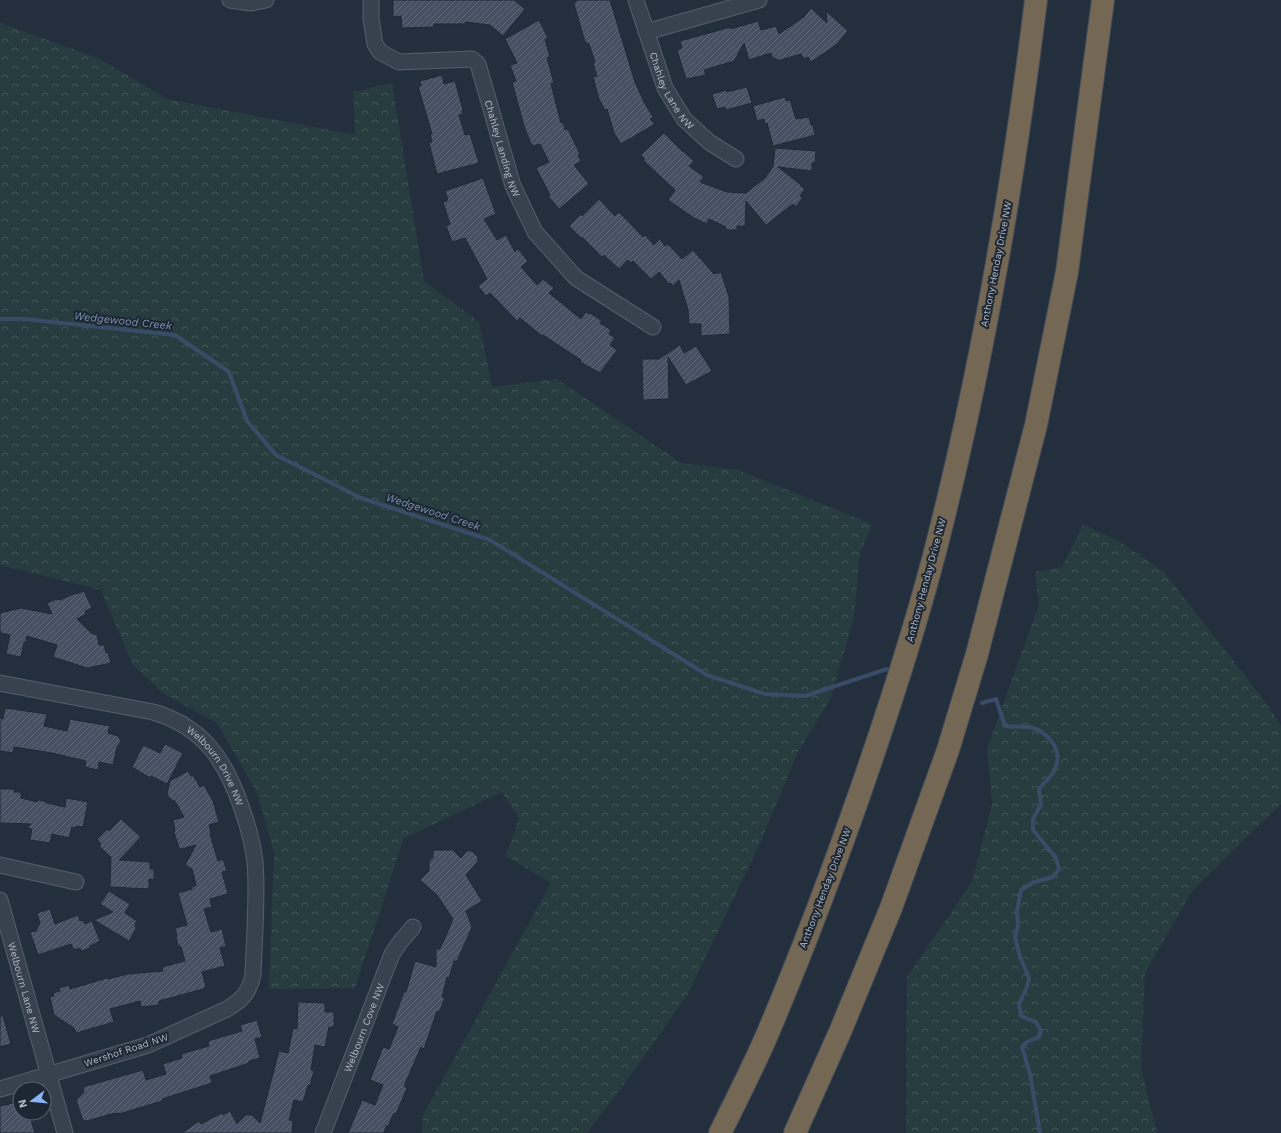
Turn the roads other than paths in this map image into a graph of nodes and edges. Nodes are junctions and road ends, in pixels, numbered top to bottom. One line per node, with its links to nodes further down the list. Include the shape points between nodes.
1 (230, 0): 2 (street, via 251,3)
2 (266, 0)
3 (371, 0): 12 (street, Chahley Landing NW, via 375,44 380,52 399,62 472,60 478,64 513,186 535,232 576,278)
4 (636, 0): 9 (street, Chahley Lane NW)
5 (759, 0): 9 (street)
6 (1036, 0): 23 (highway, Anthony Henday Drive NW, via 1007,211 960,449 939,535 894,693 848,826 811,927 763,1044)
7 (1103, 0): 10 (highway)
8 (1110, 0): 10 (highway)
9 (646, 32): 11 (street, Chahley Lane NW, via 665,88 684,119 709,142)
10 (1094, 79): 24 (highway, via 1067,272 1036,425 977,654 948,750 891,908)
11 (736, 159)
12 (653, 328)
13 (0, 682): 18 (street, Welbourn Drive NW, via 164,715 195,733 214,752 234,786 255,862 253,975)
14 (0, 865): 15 (street)
15 (76, 882)
16 (0, 900): 19 (street, Welbourn Lane NW)
17 (413, 927): 22 (street, Welbourn Cove NW, via 392,954)
18 (245, 996): 19 (street, Wershof Road NW, via 227,1010 155,1042)
19 (49, 1075): 20 (street, Wershof Road NW); 21 (street)
20 (0, 1089)
21 (65, 1133)
22 (323, 1133)
23 (720, 1133)
24 (795, 1133)

